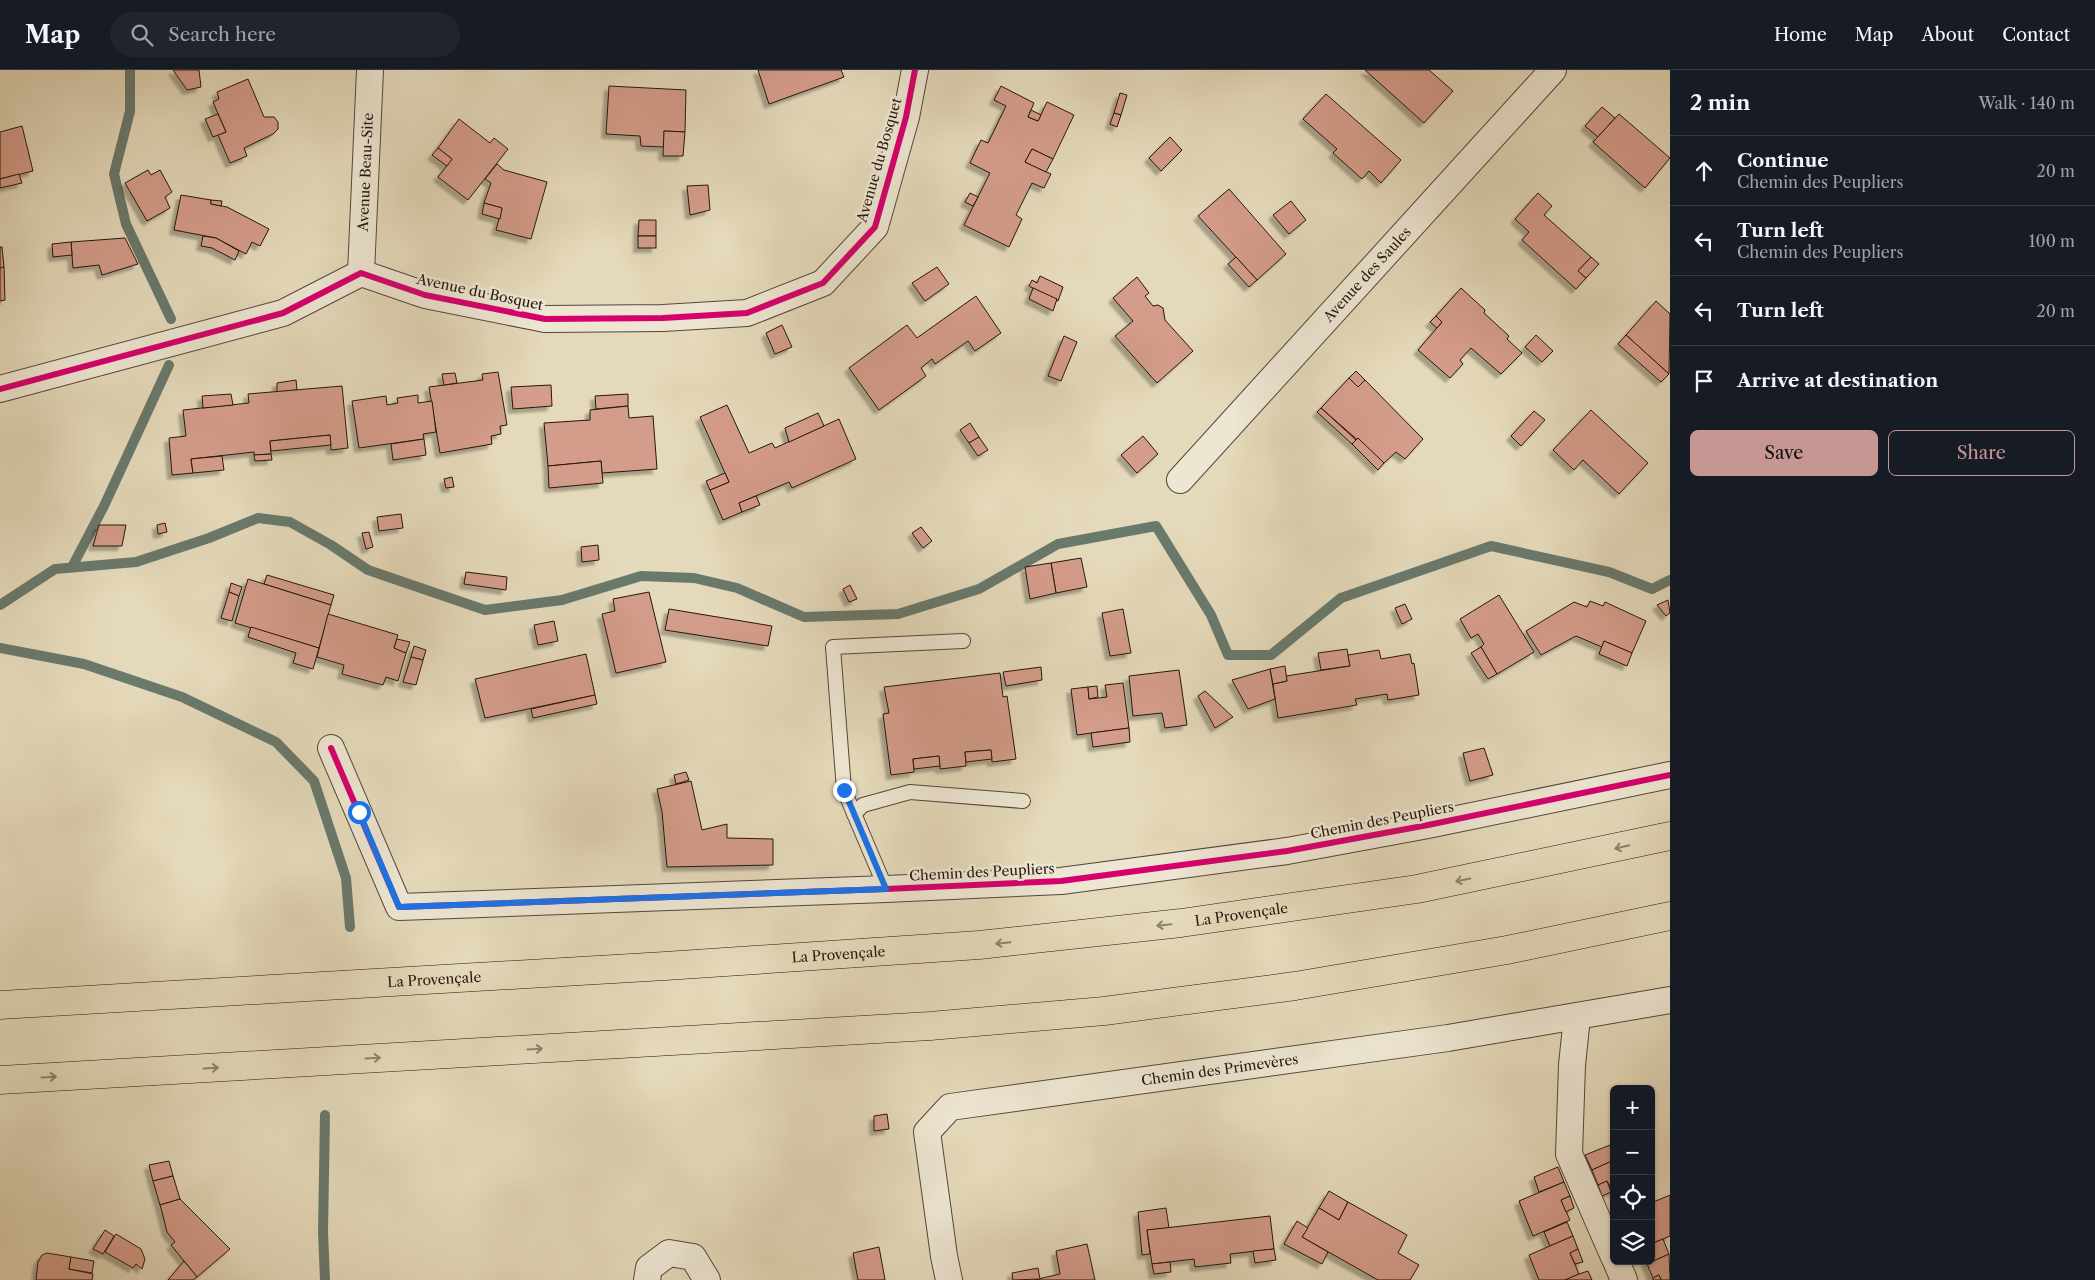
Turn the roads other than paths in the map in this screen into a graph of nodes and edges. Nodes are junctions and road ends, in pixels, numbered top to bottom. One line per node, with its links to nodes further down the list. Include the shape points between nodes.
1 (370, 70): 4 (street, Avenue Beau-Site)
2 (915, 70): 4 (street, Avenue du Bosquet, via 906,117 875,227 823,283 747,314 545,319 425,295)
3 (1546, 72): 6 (street, Avenue des Saules)
4 (361, 273): 5 (street, via 283,314)
5 (0, 388)
6 (1180, 480)
7 (963, 641): 11 (lane, via 833,647 844,790)
8 (331, 748): 13 (street, Chemin des Peupliers, via 399,907)
9 (1670, 775): 13 (street, Chemin des Peupliers, via 1287,851 1061,881)
10 (1023, 801): 11 (lane, via 910,792 863,805)
11 (854, 814): 13 (lane)
12 (1670, 836): 16 (highway, La Provençale, one-way to 16, via 1417,889 1181,923 979,945)
13 (886, 889)
14 (1670, 916): 18 (highway, one-way to 14, via 920,1026 1104,1011 1295,986 1478,955)
15 (1670, 1000): 17 (street, Chemin des Primevères)
16 (0, 1004)
17 (1577, 1017): 19 (street, via 1569,1154); 23 (street, Chemin des Primevères, via 950,1107 927,1132)
18 (0, 1080)
19 (1610, 1248)
20 (1618, 1265): 24 (street)
21 (647, 1280): 22 (street, via 649,1268 669,1253 693,1258)
22 (707, 1280)
23 (949, 1280)
24 (1624, 1280)

